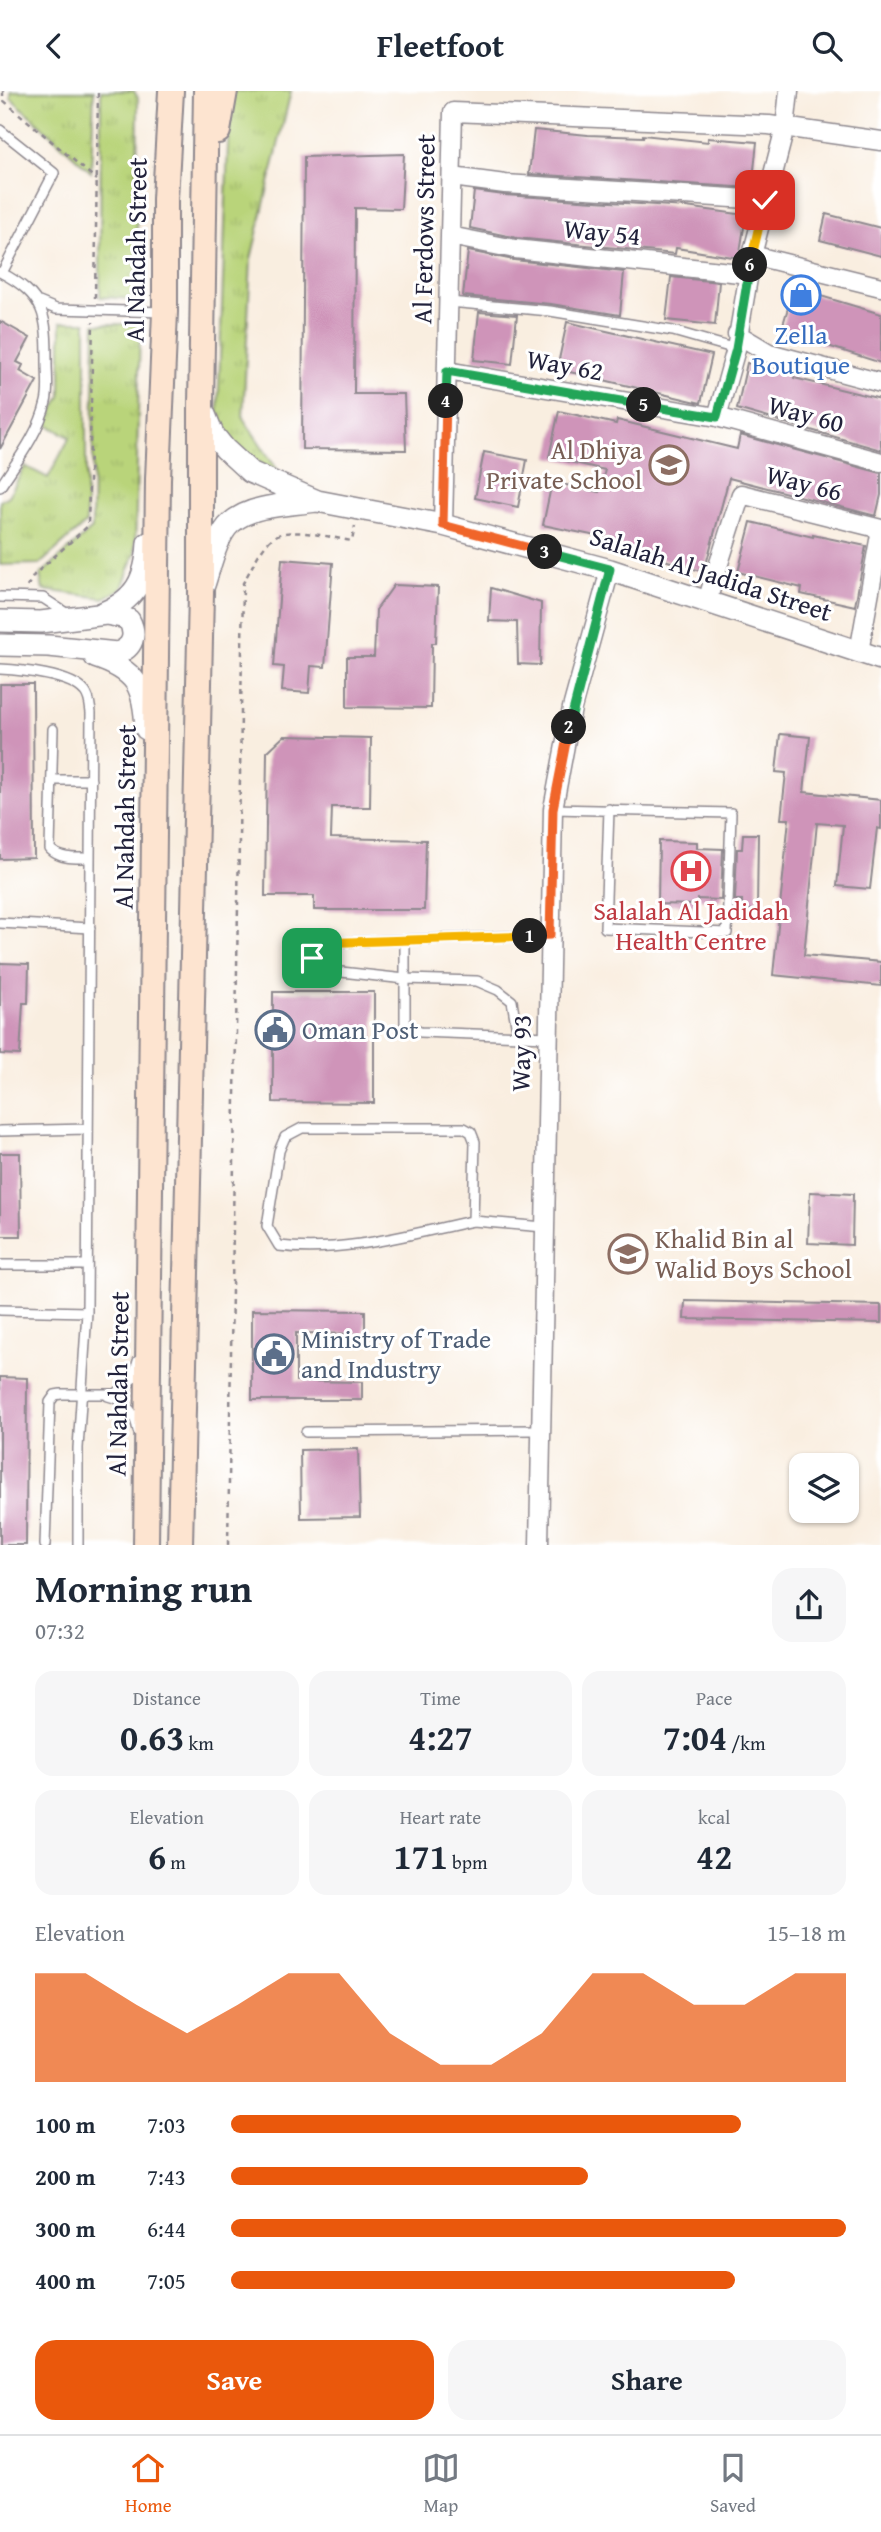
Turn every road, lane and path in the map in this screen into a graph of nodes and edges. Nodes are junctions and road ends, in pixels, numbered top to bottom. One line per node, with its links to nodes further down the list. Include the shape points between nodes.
1 (3, 91): 12 (path, via 4,100)
2 (98, 91): 12 (path)
3 (155, 91): 13 (main road)
4 (171, 91): 13 (main road, Al Nahdah Street)
5 (206, 91): 15 (main road)
6 (225, 91): 15 (main road)
7 (789, 91): 8 (street)
8 (785, 128): 10 (street, Al Ferdows Street); 11 (street, Al Ferdows Street, via 453,112); 14 (street)
9 (0, 130): 18 (lane, via 54,173)
10 (881, 141)
11 (452, 177): 14 (street); 16 (street, Al Ferdows Street)
12 (97, 180): 23 (path)
13 (165, 198): 24 (main road, Al Nahdah Street)
14 (765, 200): 17 (street)
15 (205, 229): 28 (main road)
16 (450, 236): 19 (street, Way 54, via 515,249); 22 (street, Al Ferdows Street)
17 (752, 255): 19 (street); 20 (street)
18 (1, 272): 21 (lane)
19 (748, 274): 25 (street)
20 (881, 287)
21 (39, 302): 23 (lane, via 56,309); 32 (lane, via 47,328 47,401 29,442)
22 (449, 302): 25 (lane, via 550,311); 26 (street, Al Ferdows Street)
23 (95, 309): 24 (lane); 40 (path, via 88,526 34,575)
24 (165, 312): 31 (main road, Al Nahdah Street)
25 (737, 341): 27 (street); 29 (street)
26 (447, 371): 29 (street, Way 62); 35 (street, Al Ferdows Street)
27 (881, 383)
28 (201, 405): 33 (street, Salalah Al Jadida Street, via 213,434 250,472); 39 (main road)
29 (717, 417): 30 (street, Way 60)
30 (881, 462)
31 (158, 479): 43 (street, via 142,579 124,603); 53 (main road, Al Nahdah Street)
32 (0, 487)
33 (317, 501): 34 (street, Salalah Al Jadida Street); 39 (street, Salalah Al Jadida Street, via 258,509 230,524 216,548)
34 (358, 509): 35 (street, Salalah Al Jadida Street); 82 (path, via 352,541 290,531 276,535 243,583)
35 (443, 525): 37 (street, Salalah Al Jadida Street)
36 (881, 529): 38 (street); 42 (street, Way 66, via 741,494)
37 (610, 569): 42 (street, Salalah Al Jadida Street); 54 (street, Way 93, via 572,708)
38 (876, 584): 47 (street)
39 (201, 593): 81 (main road)
40 (21, 596): 41 (lane); 43 (lane, via 43,598 66,614)
41 (0, 597)
42 (707, 601): 47 (street, Salalah Al Jadida Street)
43 (87, 616): 44 (street); 46 (street, via 113,614 128,621 132,643 117,653)
44 (0, 621)
45 (0, 645): 46 (street)
46 (77, 650): 53 (street, via 121,667 138,685)
47 (859, 652): 48 (street, Salalah Al Jadida Street)
48 (881, 659)
49 (0, 669): 52 (lane, via 71,681 85,692 91,713)
50 (53, 729): 51 (lane)
51 (52, 780): 52 (lane); 56 (lane, via 50,849 63,857)
52 (91, 780): 56 (lane)
53 (155, 783): 68 (main road, Al Nahdah Street)
54 (553, 809): 55 (lane); 59 (street, Way 93)
55 (609, 809): 55 (lane, via 731,813 727,933 605,928)
56 (90, 858): 58 (lane)
57 (0, 923): 58 (lane)
58 (90, 928): 64 (lane)
59 (550, 935): 60 (lane); 63 (street, Way 93)
60 (405, 940): 61 (lane); 61 (lane, via 318,943 311,951 318,966 332,971)
61 (405, 979): 62 (lane, via 477,981 498,990 512,1002); 62 (lane, via 405,1024 421,1032)
62 (518, 1036): 63 (lane)
63 (548, 1037): 67 (street, Way 93)
64 (88, 1129): 65 (lane); 70 (lane)
65 (0, 1131)
66 (473, 1221): 66 (lane, via 475,1142 464,1128 302,1129 285,1137 279,1151 267,1226 279,1246 307,1249 369,1242); 67 (lane)
67 (544, 1227): 75 (street, Way 93)
68 (149, 1245): 74 (lane, via 141,1273 136,1370 123,1389); 77 (main road, Al Nahdah Street)
69 (0, 1265): 70 (lane)
70 (87, 1265): 72 (lane)
71 (0, 1310): 72 (lane)
72 (87, 1312): 73 (lane)
73 (81, 1395): 74 (lane); 78 (lane, via 55,1395 50,1402); 79 (lane)
74 (103, 1395): 77 (lane, via 121,1401 135,1419 138,1491)
75 (540, 1430): 76 (lane); 83 (street, Way 93)
76 (306, 1431)
77 (146, 1517): 80 (main road, Al Nahdah Street)
78 (45, 1545)
79 (78, 1545)
80 (146, 1545)
81 (180, 1545)
82 (228, 1545)
83 (538, 1545)

